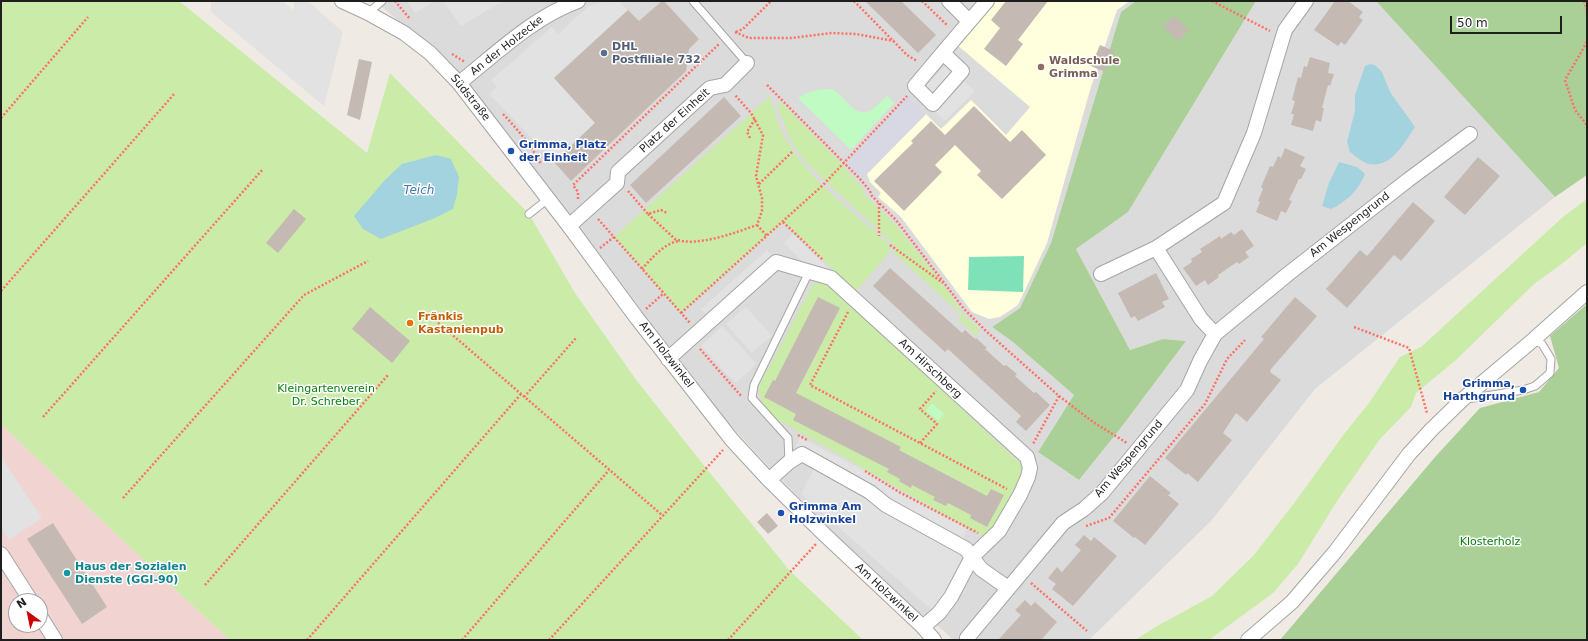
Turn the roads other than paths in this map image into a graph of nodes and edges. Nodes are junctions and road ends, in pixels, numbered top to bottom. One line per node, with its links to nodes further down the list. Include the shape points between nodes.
1 (342, 1): 8 (street, Südstraße)
2 (382, 1): 8 (lane)
3 (578, 1): 12 (street, An der Holzecke, via 563,6 529,27)
4 (949, 1): 9 (street)
5 (987, 1): 9 (street)
6 (1306, 1): 17 (street, via 1285,30 1254,133 1224,203)
7 (696, 3): 11 (lane, Platz der Einheit)
8 (368, 13): 12 (street, Südstraße, via 404,33 430,53)
9 (969, 21): 10 (street)
10 (943, 52): 10 (street, via 962,71 933,104 915,86)
11 (747, 63): 16 (street, Platz der Einheit, via 725,85 710,88 618,172 617,184 585,205)
12 (459, 83): 14 (street, Südstraße)
13 (1470, 134): 21 (street, Am Wespengrund, via 1294,269)
14 (548, 199): 15 (lane); 16 (street, Südstraße)
15 (529, 214)
16 (569, 226): 23 (street, Am Holzwinkel)
17 (1156, 248): 19 (street); 21 (street, via 1201,319)
18 (809, 272): 23 (street, Am Hirschberg, via 776,262); 25 (lane, via 754,385 752,398 788,438); 28 (street, Am Hirschberg, via 831,278 1027,457 1030,468 1020,495 999,531)
19 (1101, 274)
20 (1587, 292): 22 (street)
21 (1215, 334): 29 (street, Am Wespengrund, via 1188,390 1102,493 1063,523)
22 (1534, 340): 24 (street); 24 (lane, via 1542,344 1552,360 1550,373 1535,386)
23 (668, 359): 26 (street, Am Holzwinkel, via 732,440)
24 (1463, 400): 36 (street, via 1409,454 1335,552 1292,602)
25 (789, 462): 26 (street); 28 (street, via 802,454 870,492 886,505 966,549)
26 (769, 480): 31 (street, Am Holzwinkel)
27 (1, 554): 30 (street)
28 (972, 557): 29 (street, via 981,569); 31 (street, via 951,597 939,613)
29 (1008, 588): 33 (street, Am Wespengrund)
30 (26, 593)
31 (923, 627): 35 (street, Am Holzwinkel)
32 (48, 629): 34 (street)
33 (967, 638)
34 (55, 640)
35 (934, 640)
36 (1248, 640)

